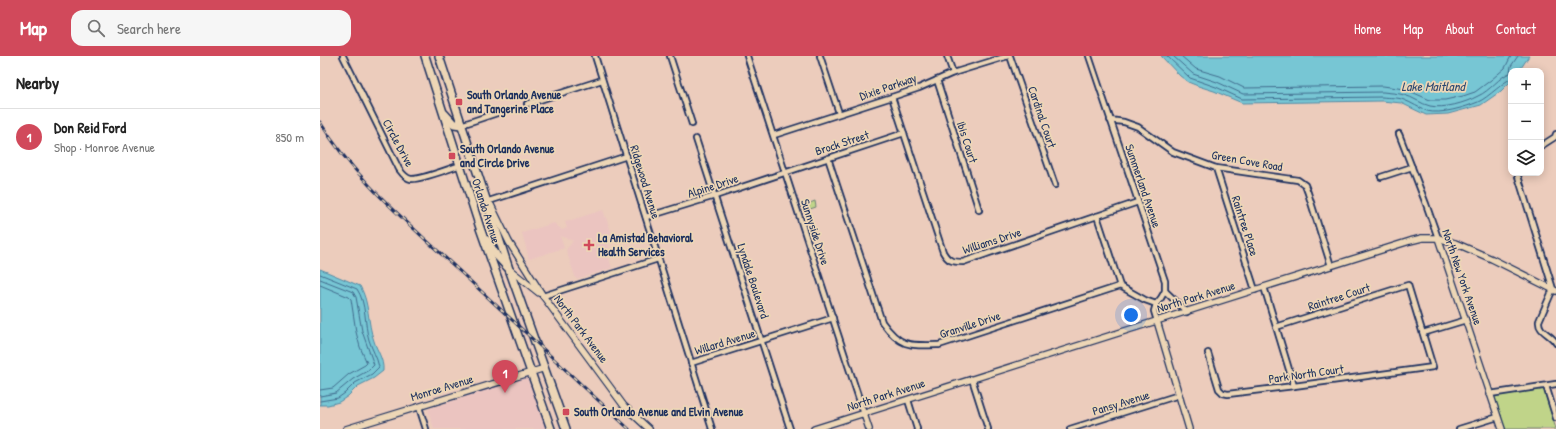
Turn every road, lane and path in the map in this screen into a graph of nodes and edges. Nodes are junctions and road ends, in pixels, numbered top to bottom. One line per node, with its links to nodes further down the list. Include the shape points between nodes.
1 (343, 56): 31 (street, Circle Drive, via 399,169 405,176 410,179 421,177)
2 (425, 56): 16 (main road, Orlando Avenue)
3 (439, 56): 21 (main road, Orlando Avenue)
4 (595, 56): 12 (street, Ridgewood Avenue)
5 (670, 56): 20 (street)
6 (748, 56): 25 (street, Sunnyside Drive)
7 (820, 56): 18 (street)
8 (948, 56): 11 (street)
9 (1009, 56): 11 (street, Dixie Parkway); 38 (street, Cardinal Court)
10 (1089, 56): 19 (street, Summerland Avenue)
11 (953, 73): 13 (street, Dixie Parkway)
12 (602, 80): 15 (street); 28 (street, Ridgewood Avenue)
13 (937, 80): 14 (street, Dixie Parkway); 42 (street, Ibis Court)
14 (892, 97): 18 (street, Dixie Parkway); 22 (street, Williams Drive)
15 (527, 104)
16 (442, 111): 21 (main road, via 454,124); 31 (main road, Orlando Avenue)
17 (500, 112): 21 (street)
18 (839, 113): 25 (street, Dixie Parkway)
19 (1110, 120): 33 (street, Green Cove Road, via 1138,127 1173,152); 41 (street, Summerland Avenue)
20 (692, 124)
21 (461, 125): 30 (main road, Orlando Avenue)
22 (904, 133): 29 (street, Brock Street); 43 (street, Williams Drive, via 943,252 952,262 963,262)
23 (1399, 134): 32 (street, North New York Avenue)
24 (1556, 134): 27 (street, via 1555,138)
25 (774, 135): 34 (street, Sunnyside Drive)
26 (696, 139): 39 (street, Lyndale Boulevard)
27 (1544, 144)
28 (627, 156): 40 (street); 44 (street, Ridgewood Avenue)
29 (828, 158): 34 (street, Brock Street); 50 (street, Granville Drive, via 882,322 902,343 939,346)
30 (472, 161): 31 (street, Circle Drive); 37 (main road, Orlando Avenue)
31 (459, 165): 45 (main road, Orlando Avenue)
32 (1412, 167): 36 (street); 46 (street, North New York Avenue)
33 (1216, 168): 48 (street, Green Cove Road, via 1298,180 1305,185); 52 (street, Raintree Place)
34 (786, 172): 39 (street, Alpine Drive); 58 (street, Sunnyside Drive)
35 (1518, 176): 53 (street)
36 (1381, 177)
37 (480, 184): 40 (street, North Park Avenue); 49 (main road, Orlando Avenue)
38 (1055, 185)
39 (715, 196): 44 (street, Alpine Drive); 63 (street, Lyndale Boulevard)
40 (489, 201): 55 (street, North Park Avenue, via 509,242)
41 (1138, 202): 43 (street, Williams Drive); 54 (street, Summerland Avenue, via 1165,281)
42 (979, 210)
43 (1098, 216): 50 (street)
44 (646, 217): 47 (street, Ridgewood Avenue)
45 (480, 228): 49 (main road, via 497,256); 68 (main road, Orlando Avenue)
46 (1438, 238): 48 (street, North Park Avenue, via 1410,241); 53 (street, North Park Avenue, via 1492,259); 59 (street, North New York Avenue)
47 (658, 259): 55 (street); 66 (street, Ridgewood Avenue)
48 (1331, 266): 51 (street, North Park Avenue)
49 (509, 269): 55 (street, North Park Avenue); 67 (main road, Orlando Avenue)
50 (1120, 286): 56 (street)
51 (1264, 287): 52 (street, North Park Avenue); 61 (street)
52 (1254, 290): 57 (street, North Park Avenue)
53 (1554, 290): 64 (street, via 1538,326)
54 (1165, 291): 56 (street); 57 (street)
55 (543, 296): 84 (street, North Park Avenue, via 624,406)
56 (1156, 304): 60 (street, via 1154,311)
57 (1187, 312): 60 (street, North Park Avenue)
58 (833, 318): 63 (street, Willard Avenue); 77 (street, Sunnyside Drive)
59 (1466, 320): 62 (street); 73 (street, North New York Avenue)
60 (1157, 321): 69 (street, North Park Avenue); 74 (street)
61 (1276, 327): 62 (street, Raintree Court, via 1408,285); 71 (street)
62 (1423, 332): 71 (street, Park North Court, via 1433,367)
63 (762, 341): 66 (street, Willard Avenue); 86 (street, Lyndale Boulevard)
64 (1556, 343)
65 (1208, 353): 71 (street, Park North Court, via 1219,389 1223,393)
66 (691, 363): 85 (street, Ridgewood Avenue)
67 (545, 368): 68 (street, Monroe Avenue); 83 (main road, Orlando Avenue)
68 (530, 372): 76 (street, Monroe Avenue); 82 (main road, Orlando Avenue)
69 (972, 379): 75 (street, North Park Avenue); 90 (street)
70 (1556, 384): 72 (street)
71 (1294, 386)
72 (1546, 386): 73 (street); 79 (street)
73 (1490, 394): 78 (street, North New York Avenue)
74 (1179, 395): 91 (street, Pansy Avenue); 92 (street)
75 (908, 400): 77 (street, North Park Avenue); 89 (street)
76 (419, 407): 80 (street, Monroe Avenue); 81 (street)
77 (864, 414): 87 (street, North Park Avenue); 88 (street)
78 (1498, 417): 93 (street); 94 (street, North New York Avenue)
79 (1556, 418)
80 (348, 429)
81 (426, 429)
82 (551, 429)
83 (566, 429)
84 (648, 429)
85 (712, 429)
86 (790, 429)
87 (814, 429)
88 (869, 429)
89 (917, 429)
90 (988, 429)
91 (1070, 429)
92 (1189, 429)
93 (1460, 429)
94 (1502, 429)

